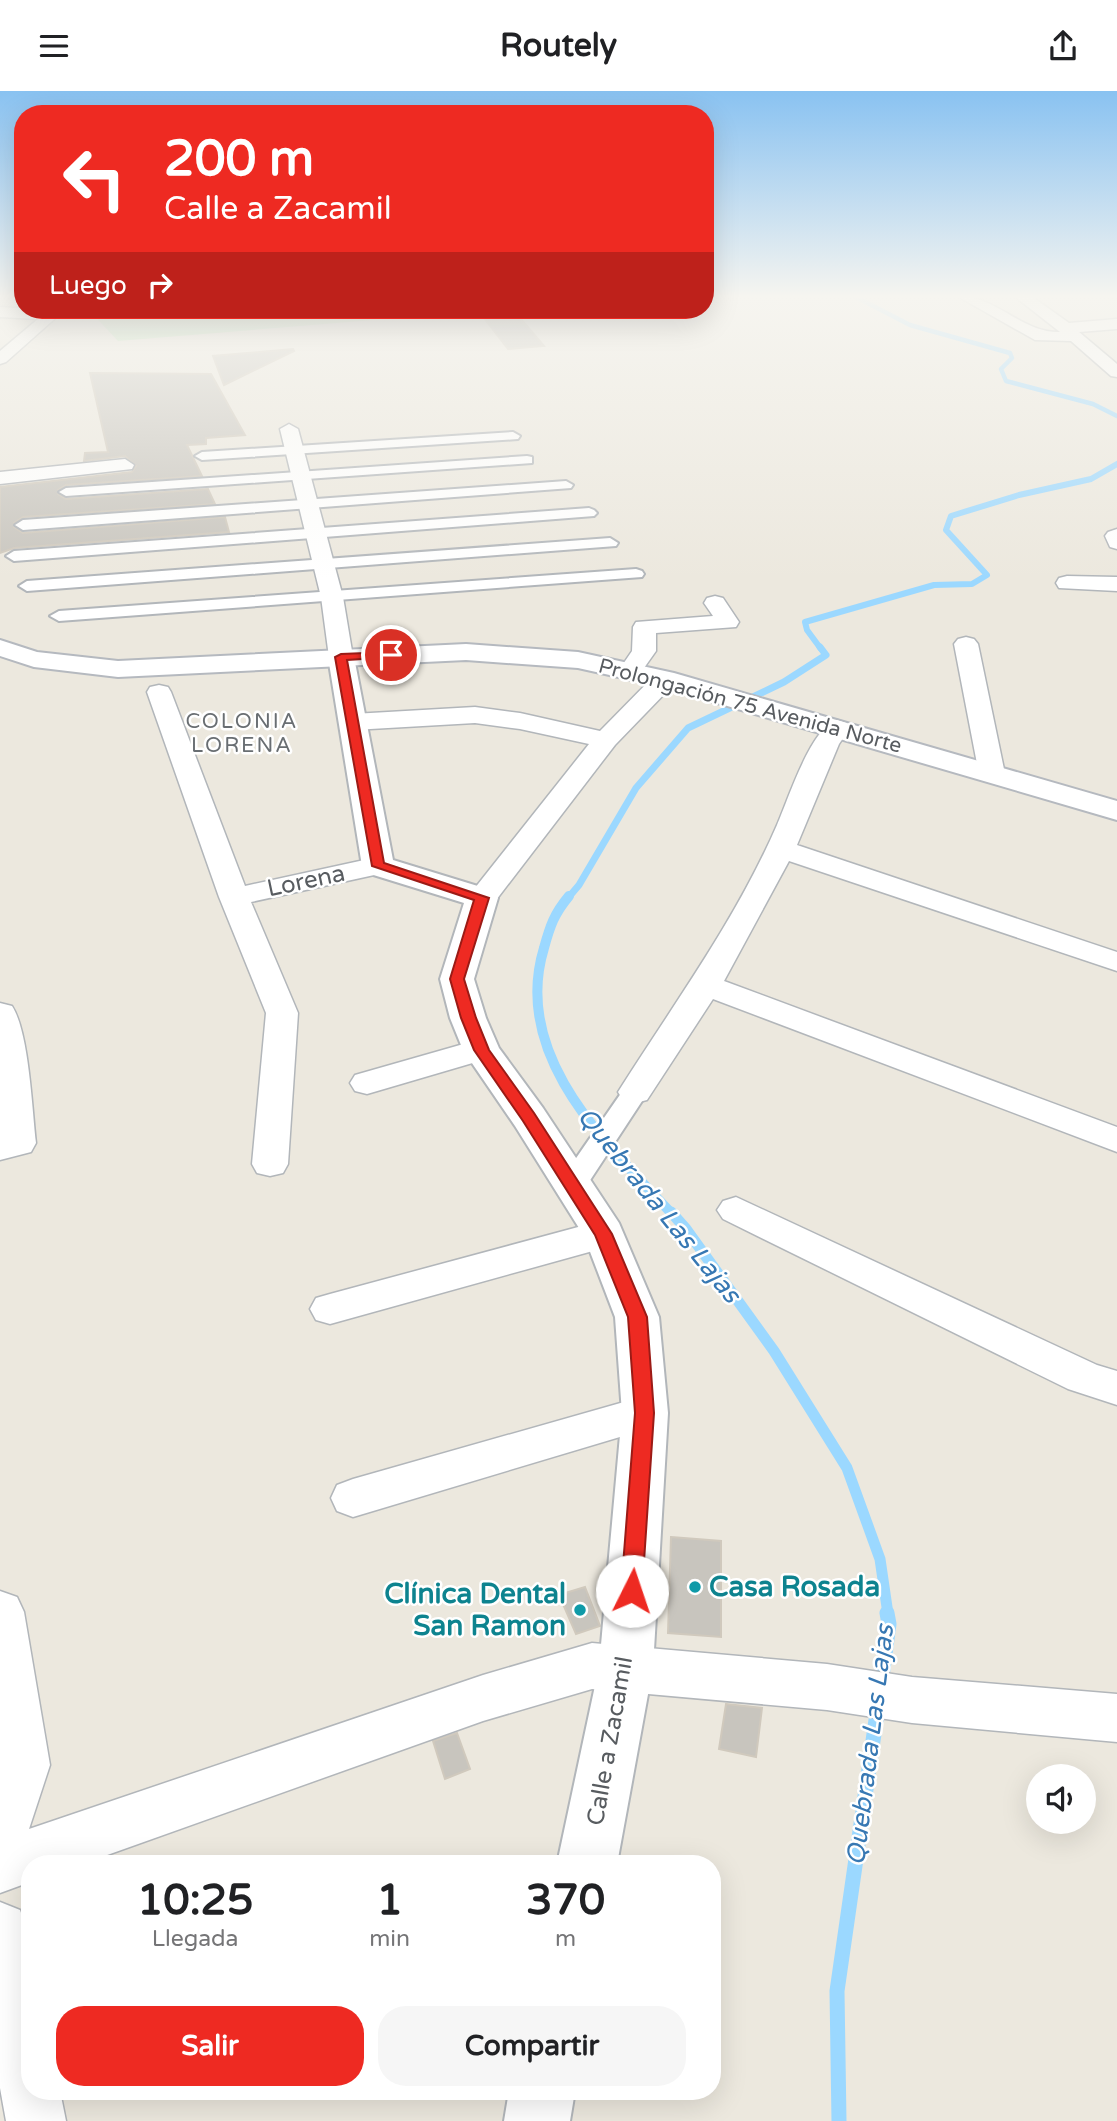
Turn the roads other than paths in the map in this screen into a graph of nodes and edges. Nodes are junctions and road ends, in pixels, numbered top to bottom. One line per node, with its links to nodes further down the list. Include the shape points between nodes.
1 (513, 436): 2 (street)
2 (292, 440): 3 (street); 6 (street)
3 (202, 456)
4 (527, 460): 6 (street)
5 (125, 465): 7 (street)
6 (301, 475): 9 (street); 10 (street)
7 (0, 478)
8 (566, 485): 10 (street)
9 (66, 492)
10 (309, 504): 12 (street); 13 (street)
11 (589, 513): 13 (street)
12 (23, 524)
13 (316, 532): 17 (street); 18 (street)
14 (1117, 535): 16 (street)
15 (610, 543): 18 (street)
16 (1117, 543)
17 (14, 556)
18 (324, 564): 22 (street); 23 (street)
19 (636, 574): 23 (street)
20 (1068, 583): 21 (street)
21 (1117, 584)
22 (27, 586)
23 (332, 597): 25 (street); 28 (street)
24 (715, 603): 29 (street, via 728,622 644,627 644,650)
25 (59, 616)
26 (966, 643): 35 (street)
27 (0, 648): 28 (street, Prolongación 75 Avenida Norte, via 34,659 118,669)
28 (341, 657): 29 (street, Prolongación 75 Avenida Norte, via 503,653); 32 (street)
29 (631, 670): 30 (street, Prolongación 75 Avenida Norte)
30 (664, 679): 33 (street, Prolongación 75 Avenida Norte); 34 (street)
31 (159, 692): 39 (street)
32 (353, 722): 34 (street, via 475,715 520,720); 38 (street)
33 (837, 728): 35 (street, Prolongación 75 Avenida Norte); 37 (street, via 826,743)
34 (606, 740): 40 (street)
35 (992, 774): 36 (street, Prolongación 75 Avenida Norte)
36 (1117, 811)
37 (782, 849): 41 (street); 42 (street)
38 (378, 866): 39 (street, Lorena); 40 (street)
39 (234, 897): 49 (street, via 282,1013)
40 (482, 898): 44 (street, Calle a Zacamil, via 457,979)
41 (1117, 963)
42 (706, 985): 46 (street); 47 (street)
43 (0, 1013): 48 (street, via 18,1143)
44 (481, 1050): 45 (street); 50 (street, Calle a Zacamil)
45 (367, 1083)
46 (635, 1092): 50 (street)
47 (1117, 1140)
48 (0, 1148)
49 (270, 1164)
50 (584, 1169): 52 (street, Calle a Zacamil)
51 (736, 1210): 54 (street, via 1083,1377)
52 (604, 1234): 53 (street); 55 (street, Calle a Zacamil, via 638,1317)
53 (330, 1309)
54 (1117, 1388)
55 (645, 1413): 56 (street); 58 (street, Calle a Zacamil)
56 (353, 1498)
57 (0, 1612): 60 (street, via 24,1765)
58 (626, 1667): 59 (street); 61 (street, via 592,1666 495,1694); 62 (street, Calle a Zacamil)
59 (1116, 1722)
60 (0, 1836)
61 (31, 1855)
62 (589, 1855)
63 (21, 1859): 64 (street)
64 (0, 1866)
65 (0, 1930): 66 (street)
66 (21, 2042)
67 (32, 2100): 69 (street)
68 (540, 2100): 70 (street)
69 (36, 2121)
70 (537, 2121)

